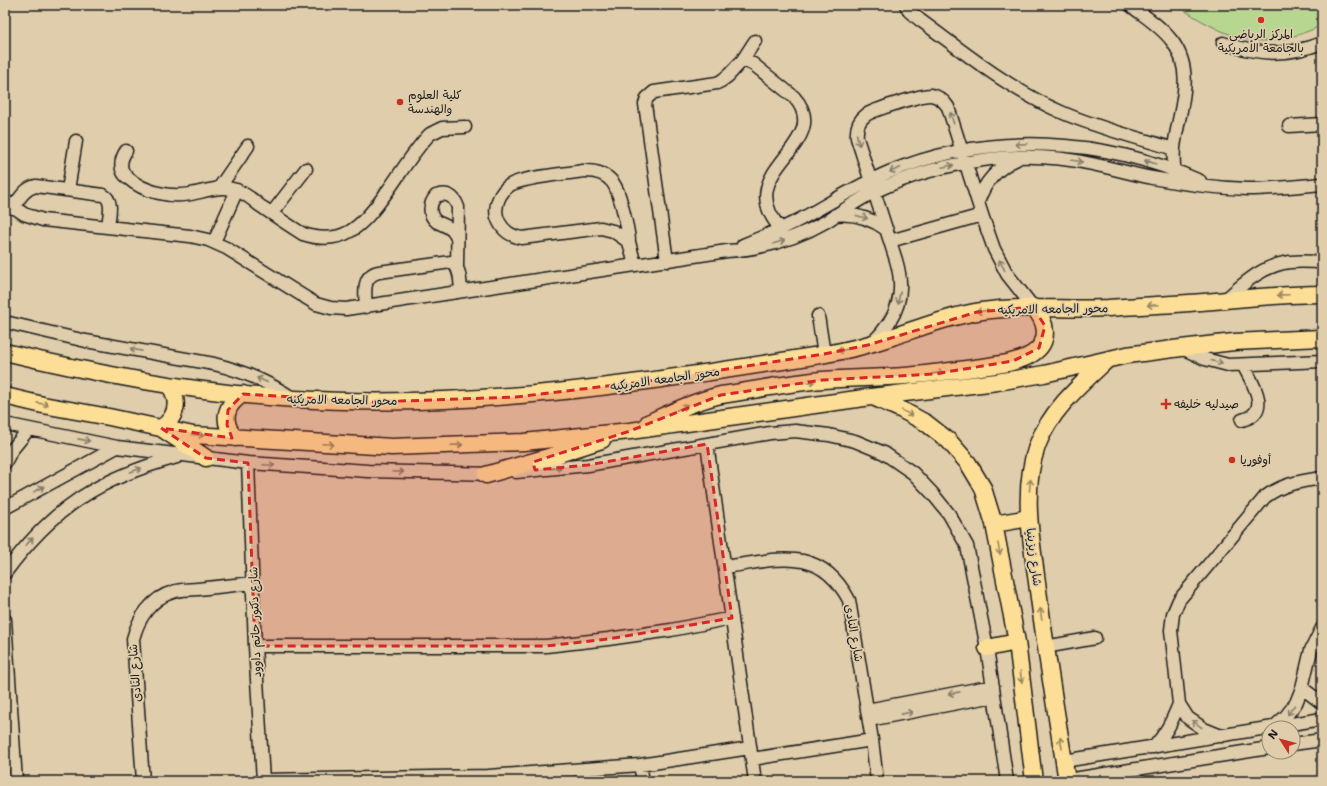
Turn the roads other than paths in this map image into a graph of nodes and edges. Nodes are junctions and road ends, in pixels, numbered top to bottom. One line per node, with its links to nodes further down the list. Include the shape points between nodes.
1 (906, 5): 12 (street, via 920,20 996,76 1044,104 1080,120)
2 (1130, 5): 12 (street, via 1168,35 1184,66 1185,90)
3 (755, 41): 6 (street)
4 (1223, 43): 5 (street, via 1273,54 1309,48)
5 (1322, 43)
6 (742, 61): 33 (street, via 753,64 794,97 804,117 800,138 775,170 767,186 768,211); 39 (street, via 722,81 654,92 646,98)
7 (1322, 124): 8 (street)
8 (1289, 126)
9 (465, 127): 29 (street, via 442,128 430,134 372,213 346,233 329,237 303,234)
10 (76, 141): 24 (street)
11 (248, 146): 23 (street)
12 (1174, 148): 18 (street)
13 (962, 150): 16 (street); 18 (street, one-way to 13, via 1137,158 1055,144 1008,144); 19 (street, one-way to 19, via 919,161); 19 (street, one-way to 19, via 945,103 931,95 902,102 870,113 859,124 856,133)
14 (126, 151): 23 (street, via 121,163 124,175 145,188 163,194 181,195)
15 (1020, 158): 16 (street); 20 (street, one-way to 20, via 1067,160); 27 (street, via 991,177)
16 (966, 162): 26 (street, one-way to 16, via 919,174); 27 (street)
17 (306, 169): 29 (street)
18 (1174, 170): 20 (street); 22 (street)
19 (870, 180): 26 (street); 33 (street)
20 (1176, 182): 22 (street)
21 (1322, 184): 22 (street, via 1265,188)
22 (1212, 186)
23 (220, 188): 25 (street)
24 (68, 190): 28 (street, via 32,187); 32 (street, via 108,197)
25 (237, 190): 29 (street); 36 (street)
26 (874, 192): 31 (street); 34 (street)
27 (978, 202): 30 (street)
28 (9, 205): 32 (street, via 24,214 43,220)
29 (272, 213)
30 (982, 215): 34 (street); 47 (street, one-way to 30, via 1007,274 994,249)
31 (834, 216): 34 (street, one-way to 34, via 843,214 871,220); 38 (street, one-way to 31, via 757,248 786,240)
32 (108, 226): 36 (street, via 190,236)
33 (781, 229): 38 (street)
34 (888, 236): 51 (street, one-way to 51, via 901,280 899,301 892,320)
35 (457, 238): 42 (street)
36 (214, 242): 46 (street, via 316,304 338,309)
37 (629, 242): 37 (street, via 617,189 609,178 597,172 583,171 518,181 507,188 499,198 496,210 499,221 506,231 516,237 528,238 601,228 614,231); 41 (street)
38 (727, 251): 39 (street)
39 (667, 261): 41 (street)
40 (1322, 262): 45 (street, via 1290,262 1264,270)
41 (635, 266): 43 (street)
42 (457, 267): 43 (street); 46 (street, via 448,262 375,273 367,279)
43 (461, 292): 46 (street)
44 (1322, 294): 45 (main road, محور الجامعه الامريكيه, one-way to 45)
45 (1226, 299): 47 (main road, محور الجامعه الامريكيه, one-way to 47, via 1104,308)
46 (366, 307)
47 (1033, 307): 51 (main road, محور الجامعه الامريكيه, one-way to 51, via 1005,308 949,318); 67 (main road, one-way to 47, via 690,405 721,395 816,381 934,374 1014,361 1034,353 1043,341 1043,319)
48 (818, 316): 54 (street)
49 (5, 322): 62 (street, one-way to 49, via 265,381 231,368 86,341)
50 (1322, 338): 52 (main road, via 1234,342)
51 (872, 344): 54 (main road, محور الجامعه الامريكيه, one-way to 54)
52 (1181, 348): 55 (main road); 57 (street, one-way to 57, via 1217,362)
53 (5, 352): 58 (main road, محور الجامعه الامريكيه)
54 (824, 354): 62 (main road, محور الجامعه الامريكيه, via 649,382 516,397 373,402)
55 (1109, 358): 61 (main road, via 1044,374 997,382); 78 (main road, شارع زيزينيا, one-way to 55, via 1032,462 1038,445 1047,427 1066,401)
56 (1322, 361): 57 (street)
57 (1243, 365): 63 (street, via 1259,399 1255,413)
58 (170, 386): 59 (main road, محور الجامعه الامريكيه); 65 (main road, via 174,392 176,405 172,419)
59 (243, 394): 62 (main road, محور الجامعه الامريكيه); 68 (main road, via 231,404 226,418 230,432)
60 (5, 396): 65 (main road, one-way to 65)
61 (871, 397): 67 (main road); 79 (main road, one-way to 79, via 900,409 949,441 983,488)
62 (295, 399)
63 (1242, 420)
64 (5, 424): 66 (street)
65 (161, 428): 68 (main road, one-way to 68, via 193,435); 72 (main road)
66 (28, 430): 70 (street, one-way to 70); 73 (street)
67 (630, 431): 68 (main road, one-way to 67, via 392,447 524,442); 75 (main road)
68 (235, 438)
69 (707, 444): 75 (street, one-way to 69, via 588,465); 80 (street); 90 (street, via 795,431 829,435 855,441 884,453 913,473 949,514 967,546)
70 (117, 447): 71 (street); 77 (street, one-way to 70)
71 (183, 456): 72 (street); 81 (street, one-way to 71, via 42,527 94,489 122,475)
72 (206, 458): 74 (street)
73 (5, 463)
74 (248, 463): 75 (street, one-way to 75); 82 (street, شارع دكتور حاتم داوود)
75 (486, 475)
76 (1322, 478): 94 (street, via 1273,490 1179,600 1173,614 1171,630)
77 (5, 508)
78 (1029, 518): 79 (main road); 89 (main road, شارع زيزينيا, one-way to 78)
79 (994, 524): 87 (main road, one-way to 87)
80 (725, 567): 83 (street); 95 (street, شارع النادى, via 784,559 800,560 816,565 830,574 849,600)
81 (5, 573)
82 (253, 583): 88 (street, شارع دكتور حاتم داوود); 114 (street, شارع النادى, via 173,592 159,599 142,616 133,639)
83 (732, 618): 88 (street, via 608,640 546,646); 106 (street)
84 (5, 620): 113 (street)
85 (1322, 628): 91 (street, via 1311,650)
86 (1095, 638): 89 (street)
87 (1017, 642): 90 (main road); 119 (main road, one-way to 119)
88 (255, 646): 112 (street, شارع دكتور حاتم داوود)
89 (1045, 646): 107 (main road, شارع زيزينيا, one-way to 89)
90 (987, 648): 92 (street)
91 (1302, 688): 93 (street); 97 (street, one-way to 97, via 1292,708)
92 (993, 691): 95 (street); 118 (street)
93 (1322, 703)
94 (1179, 704): 100 (street, one-way to 94, via 1188,718); 104 (street, via 1169,727)
95 (868, 715): 101 (street, شارع النادى)
96 (1322, 719): 98 (street)
97 (1282, 720)
98 (1301, 722)
99 (1261, 729): 100 (street)
100 (1221, 736): 104 (street)
101 (872, 740): 106 (street); 117 (street, شارع النادى)
102 (1322, 740): 103 (street)
103 (1301, 743)
104 (1154, 747): 107 (street)
105 (1261, 750): 109 (street)
106 (751, 753): 108 (street); 116 (street)
107 (1064, 761): 120 (main road, شارع زيزينيا)
108 (640, 765): 111 (street); 115 (street)
109 (1136, 775): 120 (street)
110 (396, 779): 111 (street); 112 (street)
111 (416, 779)
112 (263, 780)
113 (16, 781)
114 (143, 781)
115 (643, 781)
116 (755, 781)
117 (877, 781)
118 (1007, 781)
119 (1034, 781)
120 (1067, 781)

